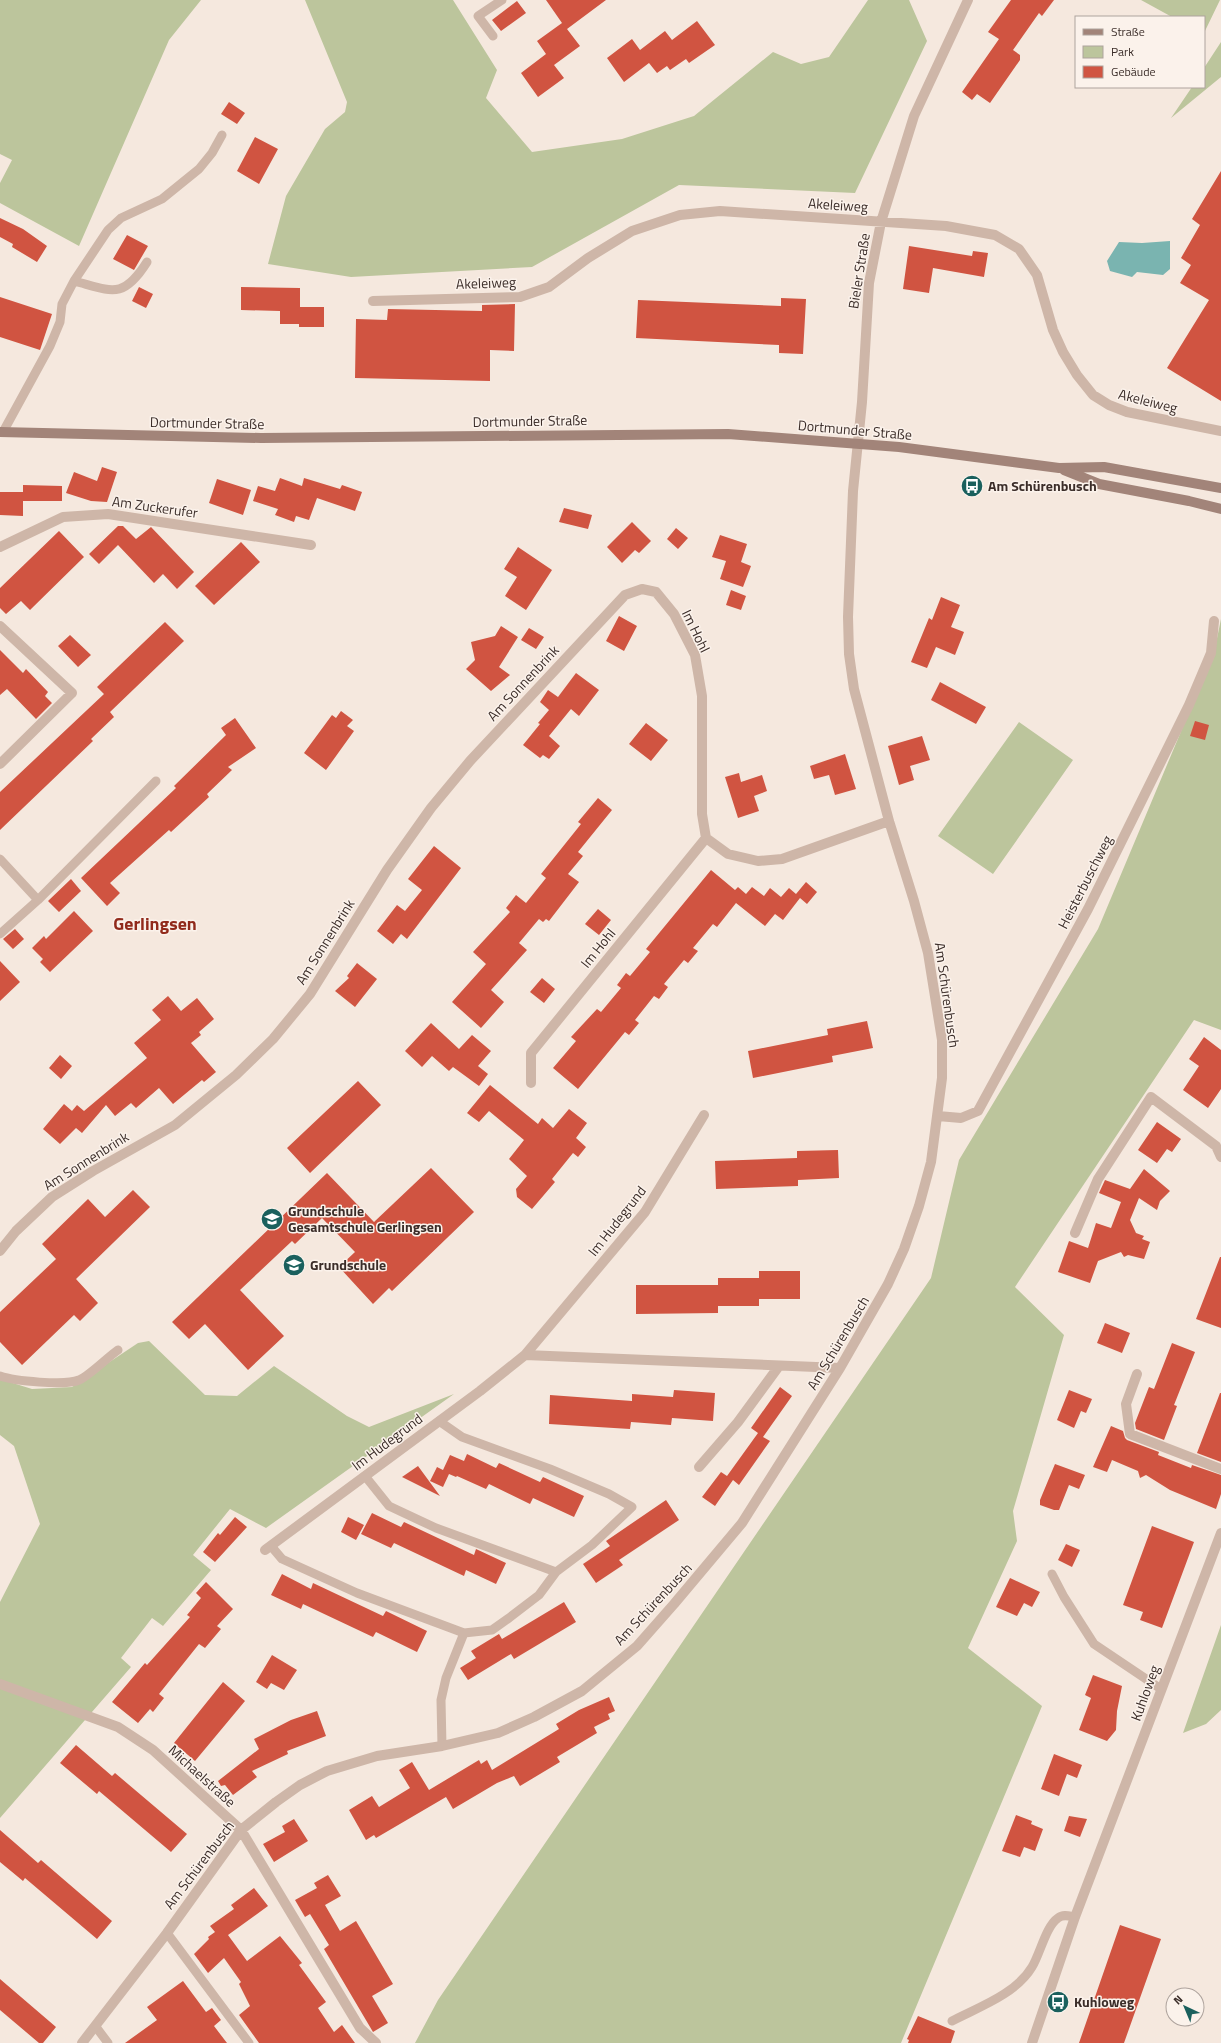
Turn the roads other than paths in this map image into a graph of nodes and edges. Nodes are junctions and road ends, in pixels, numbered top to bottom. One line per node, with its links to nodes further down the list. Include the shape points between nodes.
1 (502, 0): 3 (lane, via 478,16)
2 (968, 0): 5 (street, Bieler Straße, via 914,116)
3 (493, 36)
4 (222, 135): 7 (lane, via 199,169 162,199 121,218 108,230)
5 (881, 222): 8 (street, Akeleiweg, via 720,211 680,216 632,232 588,258 549,287 520,297); 9 (street, Akeleiweg, via 946,226 995,235 1019,249 1037,275 1053,330 1063,352 1077,376 1094,395 1109,405 1128,412); 11 (street, Bieler Straße, via 869,283)
6 (147, 262): 7 (lane, via 139,275 125,288 111,291)
7 (74, 281): 10 (lane, via 62,304 60,322 50,346)
8 (373, 301)
9 (1221, 431)
10 (2, 432): 11 (main road, Dortmunder Straße, via 261,438 728,434)
11 (857, 443): 12 (main road, Dortmunder Straße); 22 (street, Am Schürenbusch, via 848,618 849,654 865,737)
12 (1059, 468): 13 (main road, Dortmunder Straße, via 1104,467); 14 (main road, Dortmunder Straße, via 1099,484)
13 (1221, 488)
14 (1221, 509)
15 (311, 545): 16 (street, Am Zuckerufer, via 108,514 63,517)
16 (0, 547)
17 (625, 595): 23 (street, Im Hohl, via 642,589 656,592 674,614 695,655 702,696 702,814); 32 (street, Am Sonnenbrink, via 470,762 431,808 387,870 310,994 273,1038 236,1075 174,1124 52,1197 16,1231)
18 (1214, 621): 29 (street, Heisterbuschweg, via 1211,653 1189,705 1088,909 978,1111 961,1118)
19 (0, 626): 20 (street, via 72,693)
20 (0, 764)
21 (156, 781): 25 (lane)
22 (889, 821): 23 (street, via 776,860 758,861 728,854); 29 (street, Am Schürenbusch, via 928,953 942,1040)
23 (706, 838): 27 (street, Im Hohl, via 531,1053)
24 (0, 859): 25 (lane)
25 (38, 900): 26 (lane)
26 (0, 934)
27 (531, 1084)
28 (704, 1115): 34 (street, Im Hudegrund, via 645,1212)
29 (938, 1116): 36 (street, Am Schürenbusch, via 920,1206 904,1249 888,1284)
30 (1221, 1157): 31 (street, via 1216,1146 1151,1097 1098,1179)
31 (1075, 1233)
32 (0, 1251)
33 (118, 1350): 38 (lane, via 80,1380 23,1381)
34 (525, 1355): 35 (street); 39 (street, Im Hudegrund)
35 (779, 1366): 36 (street); 40 (street, via 738,1422)
36 (840, 1368): 50 (street, Am Schürenbusch, via 742,1523 637,1646 582,1691 534,1717 498,1733)
37 (1137, 1374): 41 (street, via 1126,1404 1130,1434)
38 (0, 1376)
39 (439, 1421): 42 (street, Im Hudegrund); 45 (lane, via 462,1437 550,1469 609,1494 632,1507 592,1545)
40 (699, 1467)
41 (1221, 1469)
42 (365, 1476): 44 (street, Im Hudegrund); 45 (lane, via 389,1506 436,1528)
43 (1221, 1533): 49 (street, Kuhloweg)
44 (268, 1548): 47 (lane, via 282,1559 357,1593)
45 (556, 1572): 47 (lane, via 539,1595 492,1630)
46 (1052, 1574): 49 (lane, via 1094,1644)
47 (464, 1633): 50 (lane, via 446,1678 441,1700)
48 (0, 1684): 51 (street, Michaelstraße, via 118,1727 153,1750)
49 (1161, 1690): 52 (street, Kuhloweg)
50 (442, 1746): 51 (street, Am Schürenbusch, via 377,1756 326,1771 300,1785)
51 (241, 1830): 53 (street, Am Schürenbusch); 59 (street, Michaelstraße, via 360,2028)
52 (1075, 1917): 54 (lane, via 1066,1915 1052,1924 1032,1968 1010,1991); 60 (street, Kuhloweg)
53 (167, 1933): 55 (street, Am Schürenbusch); 58 (lane)
54 (952, 2021)
55 (96, 2027): 56 (street, Am Schürenbusch); 57 (lane)
56 (82, 2043)
57 (108, 2043)
58 (249, 2043)
59 (376, 2043)
60 (1032, 2043)

